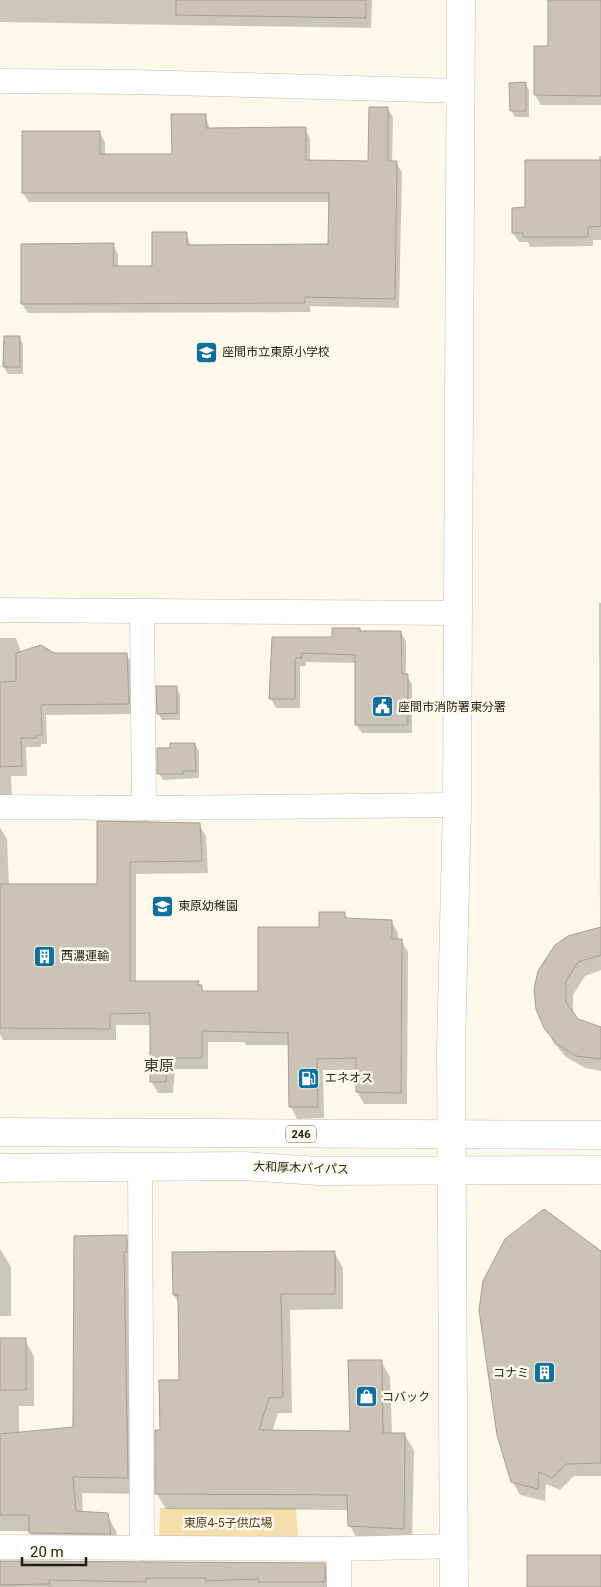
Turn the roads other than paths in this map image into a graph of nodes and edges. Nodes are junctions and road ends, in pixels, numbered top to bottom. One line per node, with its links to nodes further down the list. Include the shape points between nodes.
1 (461, 0): 3 (main road)
2 (0, 81): 3 (street)
3 (461, 91): 6 (main road)
4 (0, 610): 5 (street)
5 (142, 612): 6 (street); 9 (street)
6 (457, 613): 7 (main road)
7 (457, 805): 9 (street); 11 (main road)
8 (0, 807): 9 (street)
9 (144, 808)
10 (0, 1132): 11 (main road, 246)
11 (452, 1134): 12 (main road, 246); 15 (main road)
12 (601, 1135)
13 (140, 1166): 14 (main road, 大和厚木バイパス); 15 (main road, 大和厚木バイパス, via 243,1166 319,1171); 19 (street)
14 (0, 1168)
15 (452, 1169): 16 (main road, 大和厚木バイパス); 17 (main road)
16 (601, 1170)
17 (454, 1546): 20 (street); 22 (main road)
18 (0, 1547): 19 (street)
19 (142, 1548): 20 (street)
20 (339, 1549): 21 (street)
21 (339, 1587)
22 (454, 1587)

